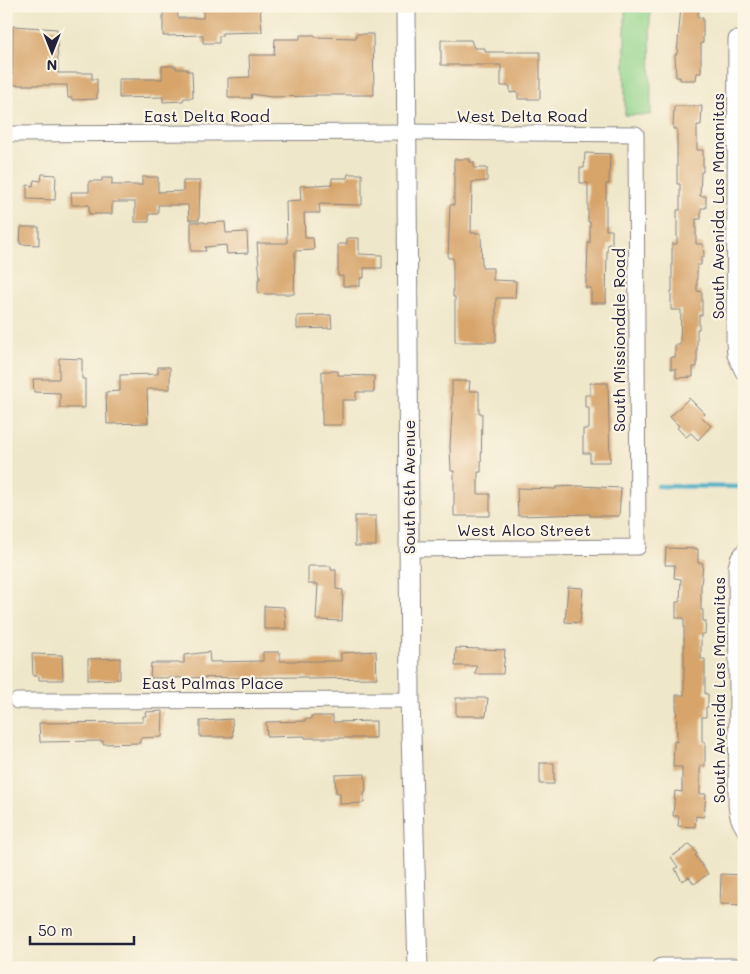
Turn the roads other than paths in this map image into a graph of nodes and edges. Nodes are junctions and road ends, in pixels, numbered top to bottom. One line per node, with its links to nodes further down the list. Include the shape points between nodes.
1 (406, 6): 4 (street, South 6th Avenue)
2 (736, 39): 3 (street, South Avenida Las Mananitas)
3 (740, 113): 7 (street, South Avenida Las Mananitas, via 734,342)
4 (407, 132): 5 (street, East Delta Road); 6 (street, West Delta Road); 9 (street, South 6th Avenue)
5 (6, 134)
6 (636, 134): 8 (street, South Missiondale Road)
7 (741, 374)
8 (638, 547): 9 (street, West Alco Street)
9 (410, 549): 12 (street, South 6th Avenue)
10 (744, 551): 11 (street, South Avenida Las Mananitas, via 736,567)
11 (741, 693): 14 (street, South Avenida Las Mananitas, via 736,804)
12 (410, 700): 13 (street, East Palmas Place); 15 (street, South 6th Avenue)
13 (17, 701)
14 (743, 836)
15 (418, 968)
16 (661, 968): 17 (street)
17 (744, 968)

